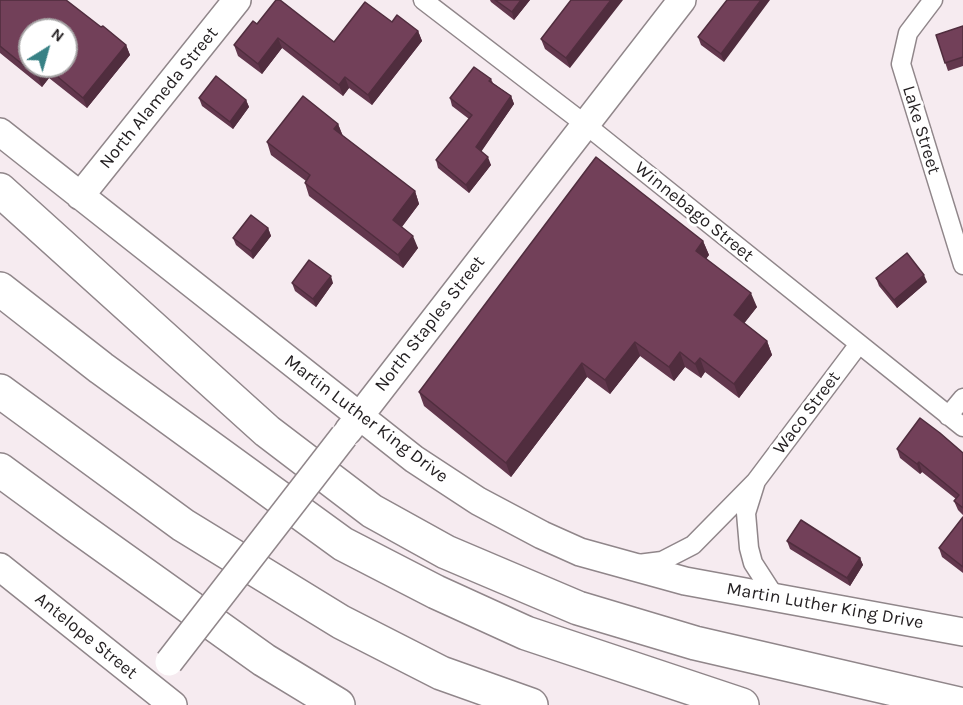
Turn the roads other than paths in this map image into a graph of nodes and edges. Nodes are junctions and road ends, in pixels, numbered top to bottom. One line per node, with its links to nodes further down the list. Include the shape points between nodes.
1 (237, 0): 8 (main road, North Alameda Street)
2 (423, 0): 5 (street, Winnebago Street)
3 (682, 0): 5 (main road, North Staples Street)
4 (933, 0): 10 (street, Lake Street, via 908,33 901,64)
5 (586, 125): 12 (street, Winnebago Street); 16 (main road, North Staples Street)
6 (0, 132): 8 (main road, Martin Luther King Drive)
7 (0, 190): 18 (highway)
8 (80, 196): 16 (main road, Martin Luther King Drive)
9 (0, 220): 18 (highway)
10 (963, 265)
11 (0, 289): 29 (highway, via 342,544 526,633)
12 (859, 344): 15 (street, Winnebago Street); 20 (street, Waco Street)
13 (0, 391): 28 (highway, via 183,525 341,622 441,673)
14 (963, 398): 15 (street)
15 (948, 416): 17 (street, Winnebago Street)
16 (352, 426): 21 (main road, Martin Luther King Drive, via 543,535 580,552); 25 (main road, North Staples Street, bridge)
17 (963, 427)
18 (267, 431): 30 (highway, via 372,511 446,552 578,608 695,643)
19 (0, 470): 27 (highway, via 264,660)
20 (756, 481): 21 (street, Waco Street, via 693,545 662,561); 23 (street, Waco Street, via 746,513 749,548 753,563)
21 (626, 565): 23 (main road, Martin Luther King Drive, via 685,581)
22 (0, 567): 25 (main road, Antelope Street)
23 (775, 597): 24 (main road, Martin Luther King Drive)
24 (963, 632)
25 (142, 696): 26 (main road, Antelope Street)
26 (173, 705)
27 (338, 705)
28 (531, 705)
29 (742, 705)
30 (963, 705)

